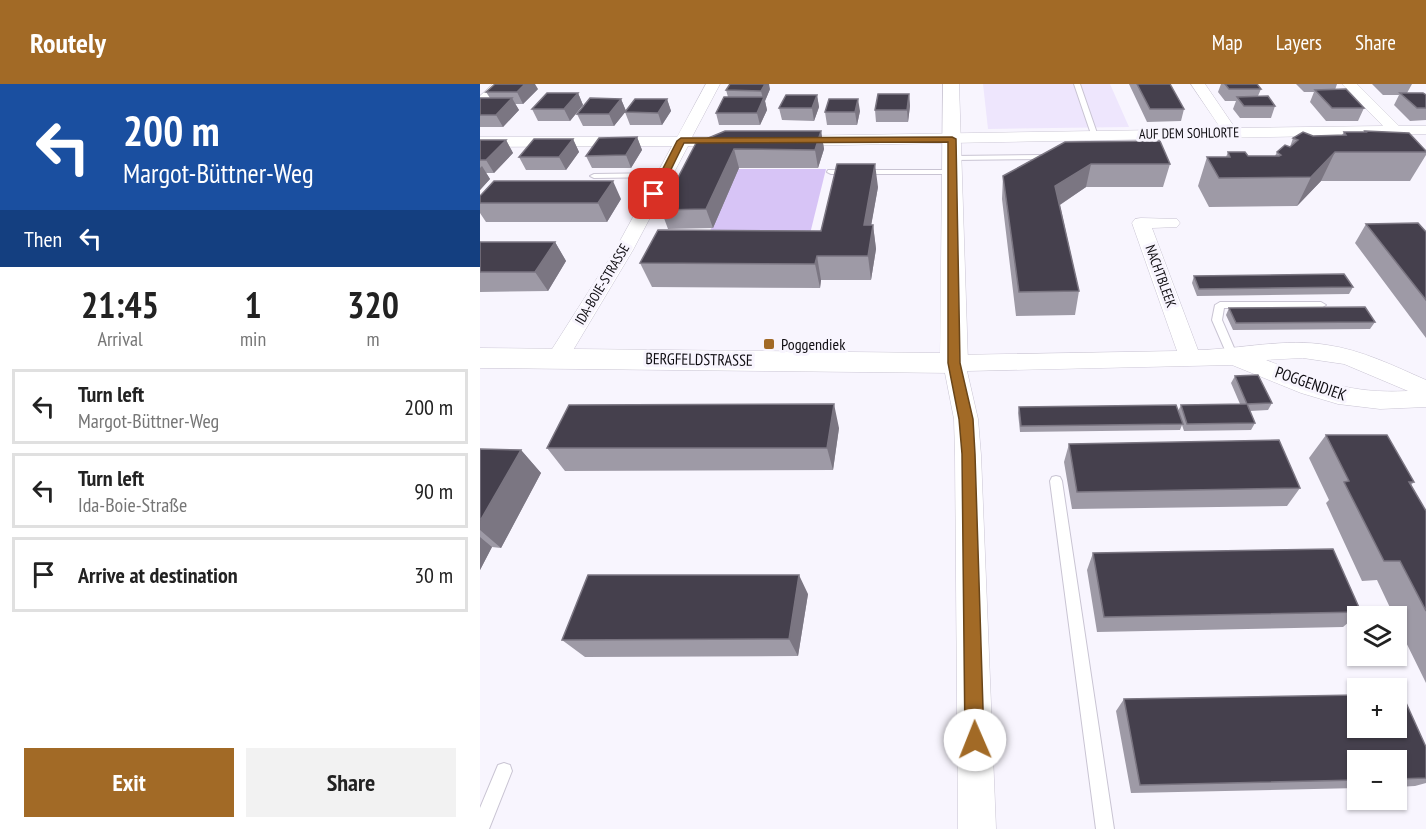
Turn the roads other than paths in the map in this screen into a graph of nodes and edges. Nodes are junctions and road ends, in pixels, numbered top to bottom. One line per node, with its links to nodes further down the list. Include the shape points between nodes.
1 (501, 84): 7 (street)
2 (713, 84): 12 (street, IDA-BOIE-STRASSE)
3 (951, 84): 16 (street)
4 (1077, 84): 11 (lane)
5 (1198, 84): 10 (street)
6 (1349, 84): 8 (street)
7 (480, 103)
8 (1395, 130): 9 (street, AUF DEM SOHLORTE); 10 (street, AUF DEM SOHLORTE)
9 (1426, 130)
10 (1232, 133): 11 (street, AUF DEM SOHLORTE)
11 (1095, 134): 16 (street, AUF DEM SOHLORTE)
12 (681, 141): 13 (street); 15 (street); 19 (street, IDA-BOIE-STRASSE)
13 (750, 141)
14 (772, 141): 16 (street, AUF DEM SOHLORTE)
15 (480, 142)
16 (952, 152): 17 (lane); 18 (lane); 27 (street)
17 (1044, 157)
18 (831, 172)
19 (664, 175): 20 (lane); 23 (street, IDA-BOIE-STRASSE, via 624,250)
20 (594, 176)
21 (1171, 224): 24 (street, NACHTBLEEK, via 1141,223)
22 (1321, 305): 25 (lane, via 1220,305 1217,320)
23 (558, 357): 26 (street, BERGFELDSTRASSE); 27 (street, BERGFELDSTRASSE)
24 (1190, 357): 25 (street, POGGENDIEK); 27 (street, POGGENDIEK)
25 (1233, 357): 28 (street, POGGENDIEK, via 1325,352); 29 (street, POGGENDIEK, via 1351,398)
26 (480, 358)
27 (954, 363): 33 (street, via 966,419 968,454)
28 (1426, 389)
29 (1426, 398)
30 (1056, 481): 34 (lane)
31 (504, 771): 32 (lane)
32 (480, 829)
33 (977, 829)
34 (1105, 829)

